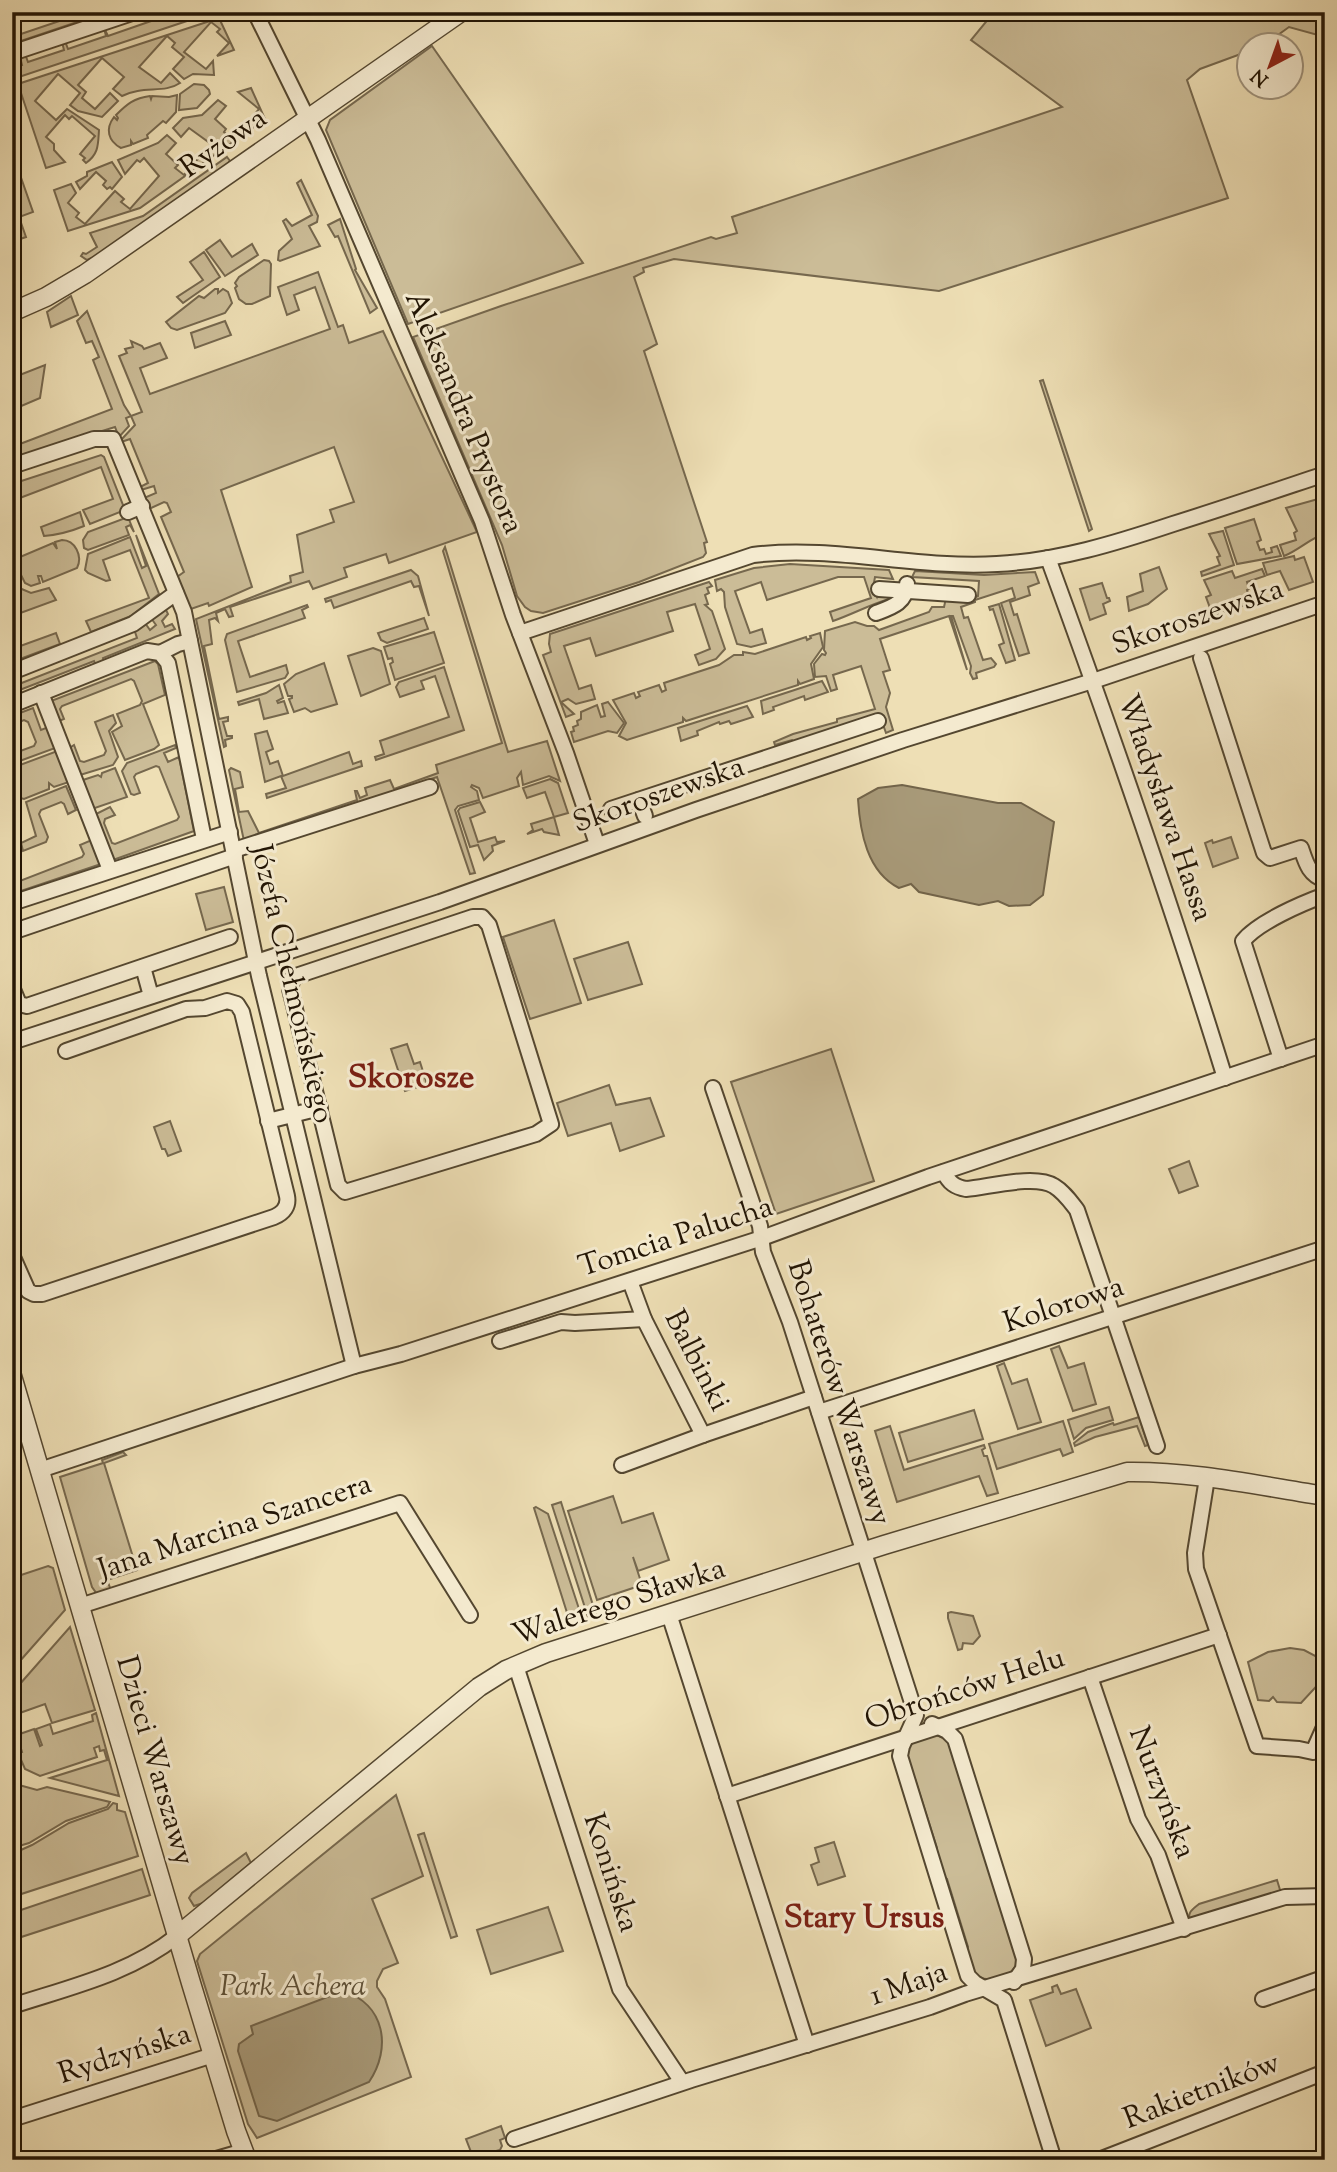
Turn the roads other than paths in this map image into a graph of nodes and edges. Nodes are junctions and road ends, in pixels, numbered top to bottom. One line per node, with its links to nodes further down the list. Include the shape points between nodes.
1 (135, 12): 4 (street)
2 (255, 12): 5 (street, Aleksandra Prystora)
3 (461, 12): 5 (street, Ryżowa)
4 (12, 53)
5 (309, 119): 6 (street, Ryżowa, via 85,274); 18 (street, Aleksandra Prystora, via 482,521)
6 (12, 312)
7 (12, 466): 9 (street, Józefa Chełmońskiego, via 109,438 115,441)
8 (1325, 474): 11 (street, via 1104,547)
9 (142, 506): 10 (street); 14 (street, Józefa Chełmońskiego)
10 (128, 512)
11 (1048, 558): 18 (street, via 978,565 810,552 753,555); 23 (street, Władysława Hassa)
12 (906, 587): 13 (street); 15 (street); 17 (street, via 898,604)
13 (879, 589)
14 (176, 593): 19 (street, Józefa Chełmońskiego); 22 (street, via 133,624)
15 (968, 595)
16 (1325, 603): 23 (street, Skoroszewska)
17 (876, 613)
18 (520, 633): 33 (street, Aleksandra Prystora)
19 (190, 641): 20 (street); 31 (street, Józefa Chełmońskiego)
20 (160, 653): 24 (street, via 148,650); 32 (street, via 168,663)
21 (1201, 658): 36 (street, via 1264,853 1270,858 1301,848 1308,868)
22 (12, 672)
23 (1092, 680): 33 (street, Skoroszewska); 53 (street, Władysława Hassa)
24 (41, 694): 25 (street); 35 (street)
25 (12, 705)
26 (878, 721): 28 (street, via 858,736 683,779)
27 (429, 787): 34 (street)
28 (639, 800): 29 (street); 30 (street)
29 (611, 809)
30 (645, 816)
31 (230, 832): 32 (street); 34 (street, Józefa Chełmońskiego)
32 (204, 839): 35 (street)
33 (597, 844): 39 (street, Skoroszewska)
34 (234, 853): 40 (street); 43 (street, Józefa Chełmońskiego)
35 (110, 870): 38 (street)
36 (1325, 880)
37 (1325, 895): 52 (street, via 1294,907 1243,941)
38 (12, 903)
39 (368, 925): 42 (street); 43 (street, Skoroszewska)
40 (12, 932)
41 (230, 937): 44 (street)
42 (376, 949): 55 (street, via 293,977 290,989); 55 (street, via 482,917 489,925 551,1124 536,1133 345,1192 338,1185)
43 (257, 962): 46 (street, Skoroszewska); 56 (street, Józefa Chełmońskiego)
44 (143, 967): 45 (street, via 27,1006 19,1004); 46 (street)
45 (12, 987)
46 (151, 996): 47 (street, Skoroszewska)
47 (92, 1016): 48 (street); 49 (street, Skoroszewska)
48 (100, 1039): 51 (street); 57 (street, via 186,1009 234,1002 242,1012)
49 (12, 1042)
50 (1325, 1044): 52 (street, Tomcia Palucha)
51 (66, 1051)
52 (1281, 1059): 53 (street, Tomcia Palucha)
53 (1225, 1078): 58 (street, Tomcia Palucha)
54 (713, 1088): 59 (street, Bohaterów Warszawy)
55 (320, 1108): 56 (street)
56 (293, 1115): 57 (street); 66 (street, Józefa Chełmońskiego)
57 (268, 1121): 61 (street, via 288,1201 279,1215 37,1294 27,1288)
58 (944, 1172): 59 (street, Tomcia Palucha); 63 (street, via 953,1185 966,1189 1038,1181 1056,1187 1077,1210)
59 (762, 1238): 62 (street, Tomcia Palucha); 68 (street, Bohaterów Warszawy)
60 (1325, 1248): 63 (street, Kolorowa)
61 (12, 1255)
62 (630, 1281): 64 (street, Balbinki); 66 (street, Tomcia Palucha)
63 (1115, 1318): 68 (street, Kolorowa); 70 (street)
64 (644, 1319): 65 (street, via 561,1322); 69 (street, Balbinki)
65 (500, 1341)
66 (354, 1366): 72 (street, Tomcia Palucha)
67 (12, 1376): 72 (street, Dzieci Warszawy)
68 (817, 1404): 69 (street, Balbinki); 75 (street, Bohaterów Warszawy)
69 (703, 1435): 71 (street)
70 (1157, 1446)
71 (622, 1465)
72 (40, 1470): 76 (street, Dzieci Warszawy)
73 (1207, 1478): 74 (street, Walerego Sławka); 75 (street, Walerego Sławka, via 1128,1472); 79 (street, via 1196,1569)
74 (1325, 1496)
75 (862, 1552): 77 (street, Walerego Sławka); 82 (street, Bohaterów Warszawy)
76 (80, 1606): 78 (street, Jana Marcina Szancera, via 400,1503); 89 (street, Dzieci Warszawy)
77 (669, 1614): 80 (street, Walerego Sławka); 86 (street)
78 (470, 1615)
79 (1219, 1635): 81 (street, Obrońców Helu); 83 (street, via 1256,1746 1313,1752)
80 (516, 1666): 89 (street, Walerego Sławka, via 460,1703); 99 (street, Konińska, via 620,1989)
81 (1090, 1677): 84 (street, Obrońców Helu); 88 (street, Nurzyńska, via 1138,1819 1158,1855)
82 (916, 1715): 84 (street); 85 (street)
83 (1325, 1725)
84 (939, 1726): 85 (street, Obrońców Helu); 90 (street, via 955,1739 1020,1946 1024,1959)
85 (905, 1737): 86 (street, Obrońców Helu); 92 (street, via 900,1756 968,1976)
86 (727, 1796): 96 (street)
87 (1325, 1896): 88 (street, 1 Maja, via 1285,1897)
88 (1184, 1928): 90 (street, 1 Maja)
89 (177, 1936): 95 (street, via 125,1969); 97 (street, Dzieci Warszawy)
90 (1017, 1979): 92 (street, 1 Maja); 94 (street)
91 (1321, 1979): 93 (street)
92 (985, 1988): 94 (street); 96 (street, 1 Maja)
93 (1263, 1999)
94 (1004, 2000): 104 (street)
95 (12, 2006)
96 (807, 2045): 99 (street, 1 Maja)
97 (213, 2055): 100 (street, Rydzyńska); 102 (street, Dzieci Warszawy)
98 (1325, 2072): 105 (street, Rakietników)
99 (682, 2082): 101 (street, 1 Maja)
100 (12, 2119)
101 (514, 2139)
102 (245, 2155): 103 (street)
103 (213, 2160)
104 (1054, 2160)
105 (1099, 2160)

